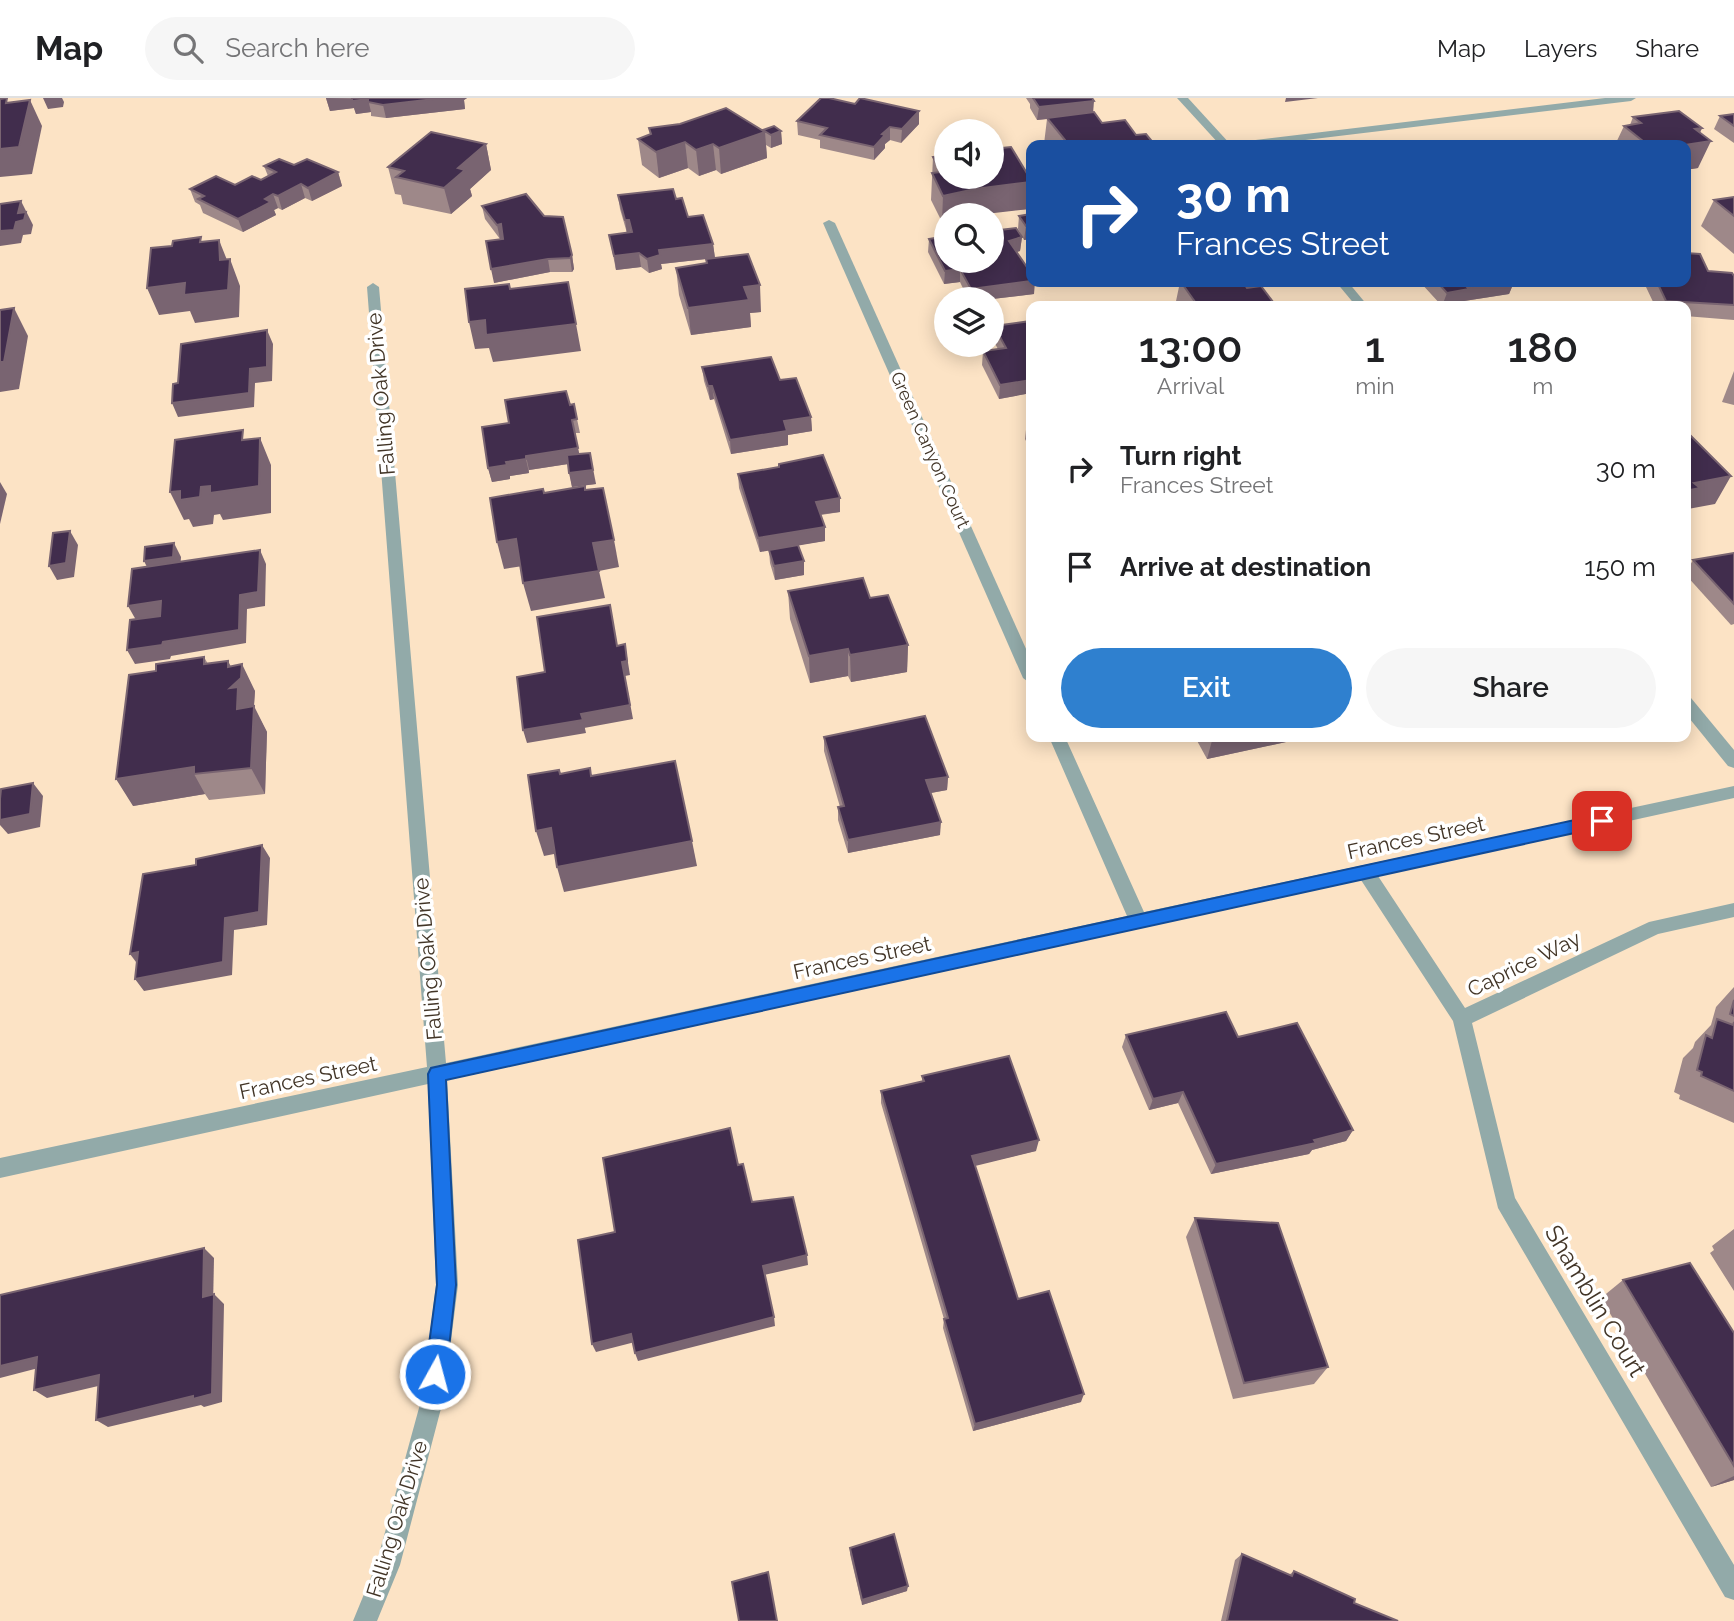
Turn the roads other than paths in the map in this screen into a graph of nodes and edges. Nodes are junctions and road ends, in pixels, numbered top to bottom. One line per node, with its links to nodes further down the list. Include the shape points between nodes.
1 (1182, 98): 3 (street)
2 (1631, 98): 4 (street)
3 (1221, 140)
4 (1281, 140)
5 (829, 223): 9 (street, Green Canyon Court)
6 (373, 287): 18 (street, Falling Oak Drive)
7 (1346, 287): 8 (street)
8 (1358, 301)
9 (1026, 667)
10 (1691, 709): 12 (street)
11 (1059, 742): 16 (street)
12 (1734, 762)
13 (1734, 792): 14 (street, Frances Street)
14 (1365, 872): 16 (street, Frances Street); 17 (street, Caprice Way)
15 (1734, 910): 17 (street, Caprice Way, via 1655,927)
16 (1139, 922): 18 (street, Frances Street)
17 (1462, 1020): 20 (street, Shamblin Court, via 1505,1201)
18 (437, 1074): 19 (street, Frances Street); 21 (street, Falling Oak Drive, via 447,1285 433,1397 388,1565)
19 (0, 1168)
20 (1734, 1588)
21 (365, 1621)

